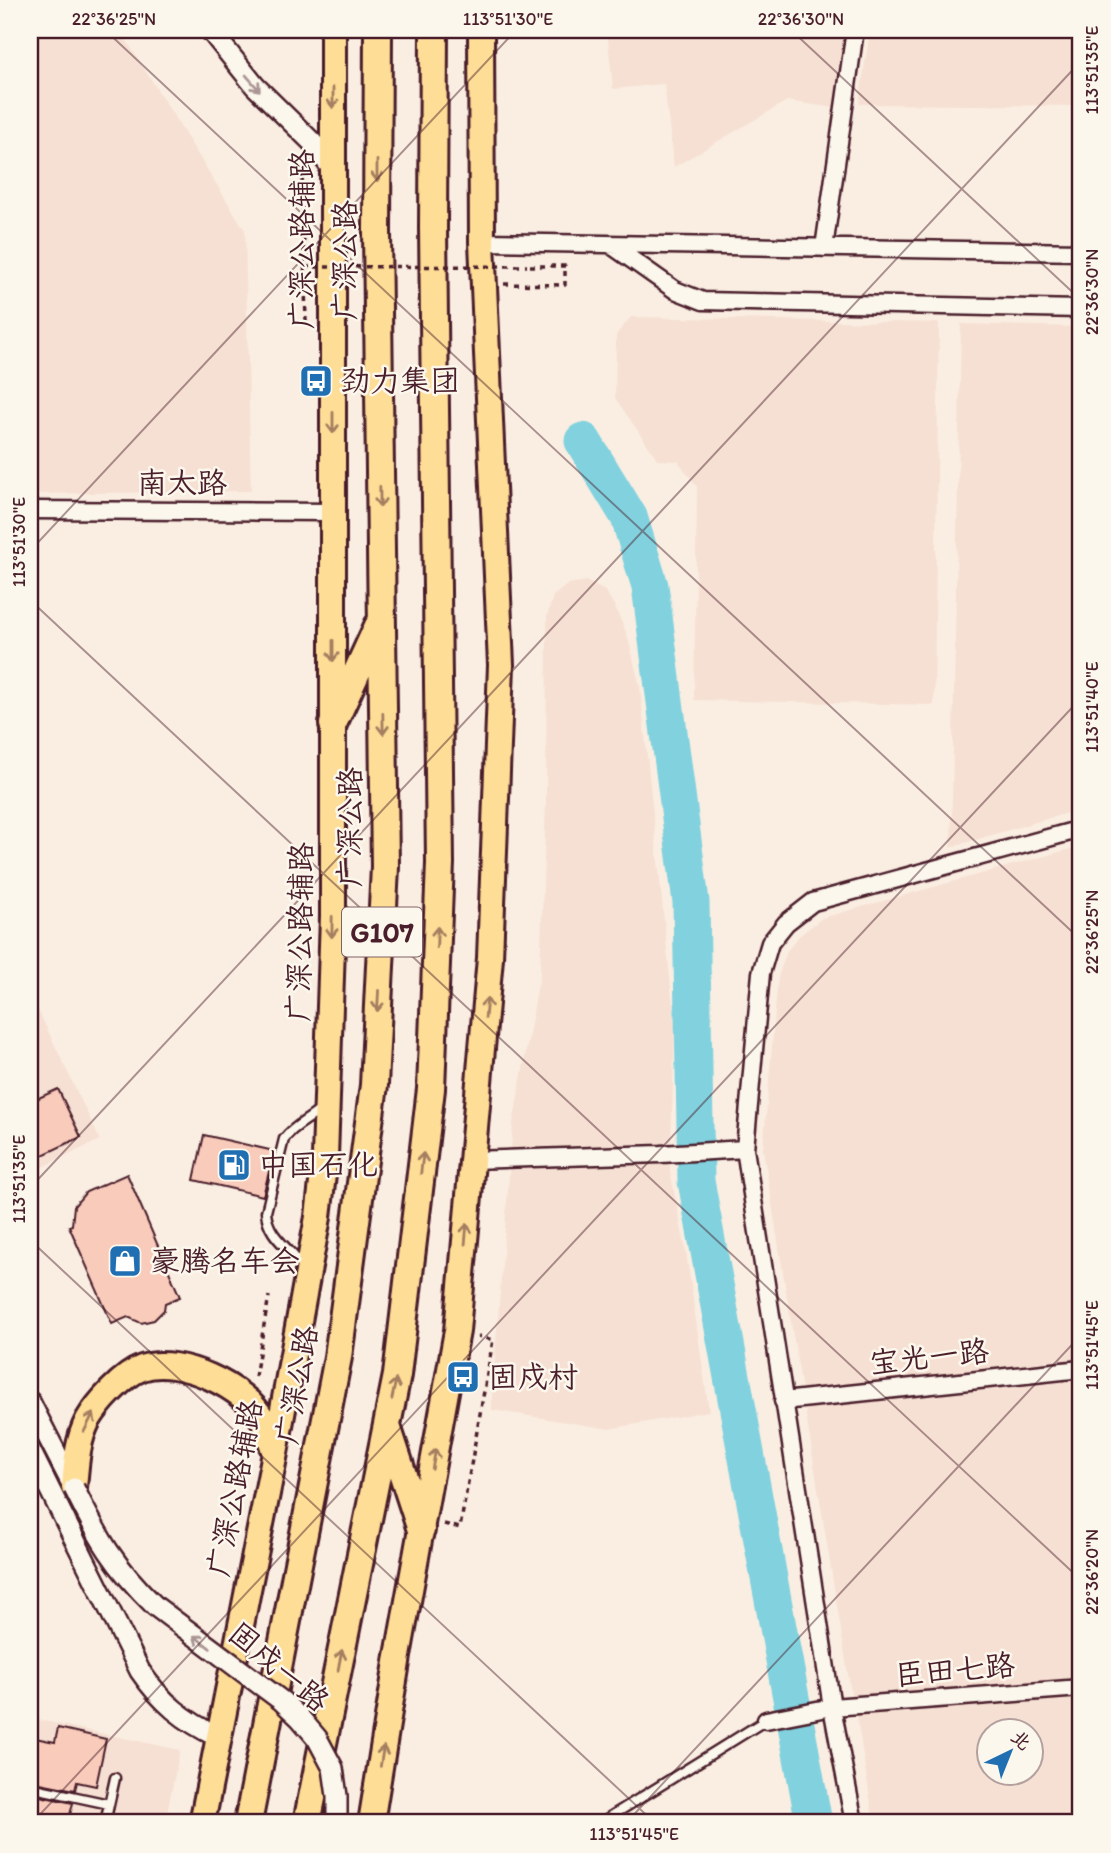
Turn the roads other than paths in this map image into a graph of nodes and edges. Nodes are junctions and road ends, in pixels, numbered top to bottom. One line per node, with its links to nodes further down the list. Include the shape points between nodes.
1 (210, 30): 7 (street, one-way to 7)
2 (333, 30): 7 (main road, 广深公路辅路, one-way to 7)
3 (378, 30): 15 (highway, 广深公路 / G107, one-way to 15)
4 (433, 30): 25 (highway, G107, one-way to 4, via 430,1089 440,863)
5 (481, 30): 8 (main road)
6 (855, 30): 10 (street)
7 (333, 170): 14 (main road, 广深公路辅路, one-way to 14)
8 (482, 242): 9 (street); 20 (main road, one-way to 8, via 490,958 501,665)
9 (611, 245): 10 (street); 12 (street, via 675,290 704,301)
10 (824, 248): 11 (street)
11 (1081, 252)
12 (1081, 309)
13 (30, 510): 14 (street, 南太路)
14 (333, 512): 16 (main road, 广深公路辅路, one-way to 16)
15 (382, 618): 16 (highway); 39 (highway, 广深公路 / G107, one-way to 39, via 385,867 374,1085 338,1357)
16 (333, 724): 18 (main road, 广深公路辅路, one-way to 18)
17 (1081, 829): 19 (street, via 813,902 786,923 771,943 761,973)
18 (328, 1097): 21 (main road, 广深公路辅路, via 325,1157); 21 (lane, via 320,1110 284,1139 266,1212 273,1236)
19 (745, 1149): 20 (street); 23 (street)
20 (472, 1160): 29 (main road, one-way to 20, via 457,1331)
21 (307, 1276): 27 (main road, 广深公路辅路)
22 (1081, 1369): 23 (street, 宝光一路)
23 (783, 1401): 31 (street)
24 (30, 1402): 28 (street, 固戍一路)
25 (387, 1426): 29 (highway); 40 (highway, G107, one-way to 25)
26 (30, 1450): 33 (street, via 140,1671 176,1713)
27 (275, 1453): 28 (main road, one-way to 27, via 78,1446 88,1420 108,1391 141,1368 172,1366 206,1375 239,1392 263,1419); 33 (main road, 广深公路辅路)
28 (74, 1488): 41 (street, 固戍一路, one-way to 28, bridge, via 332,1768 317,1738 282,1701 139,1591 111,1558)
29 (430, 1527): 42 (main road, one-way to 29)
30 (1081, 1688): 31 (street, 臣田七路)
31 (832, 1707): 32 (street, 臣田七路); 44 (street)
32 (766, 1720): 43 (lane)
33 (218, 1737): 38 (main road, 广深公路辅路)
34 (115, 1778): 36 (lane)
35 (30, 1787): 36 (lane)
36 (109, 1804): 37 (lane)
37 (105, 1823)
38 (202, 1823)
39 (248, 1823)
40 (307, 1823)
41 (337, 1823)
42 (371, 1823)
43 (600, 1823)
44 (854, 1823)

